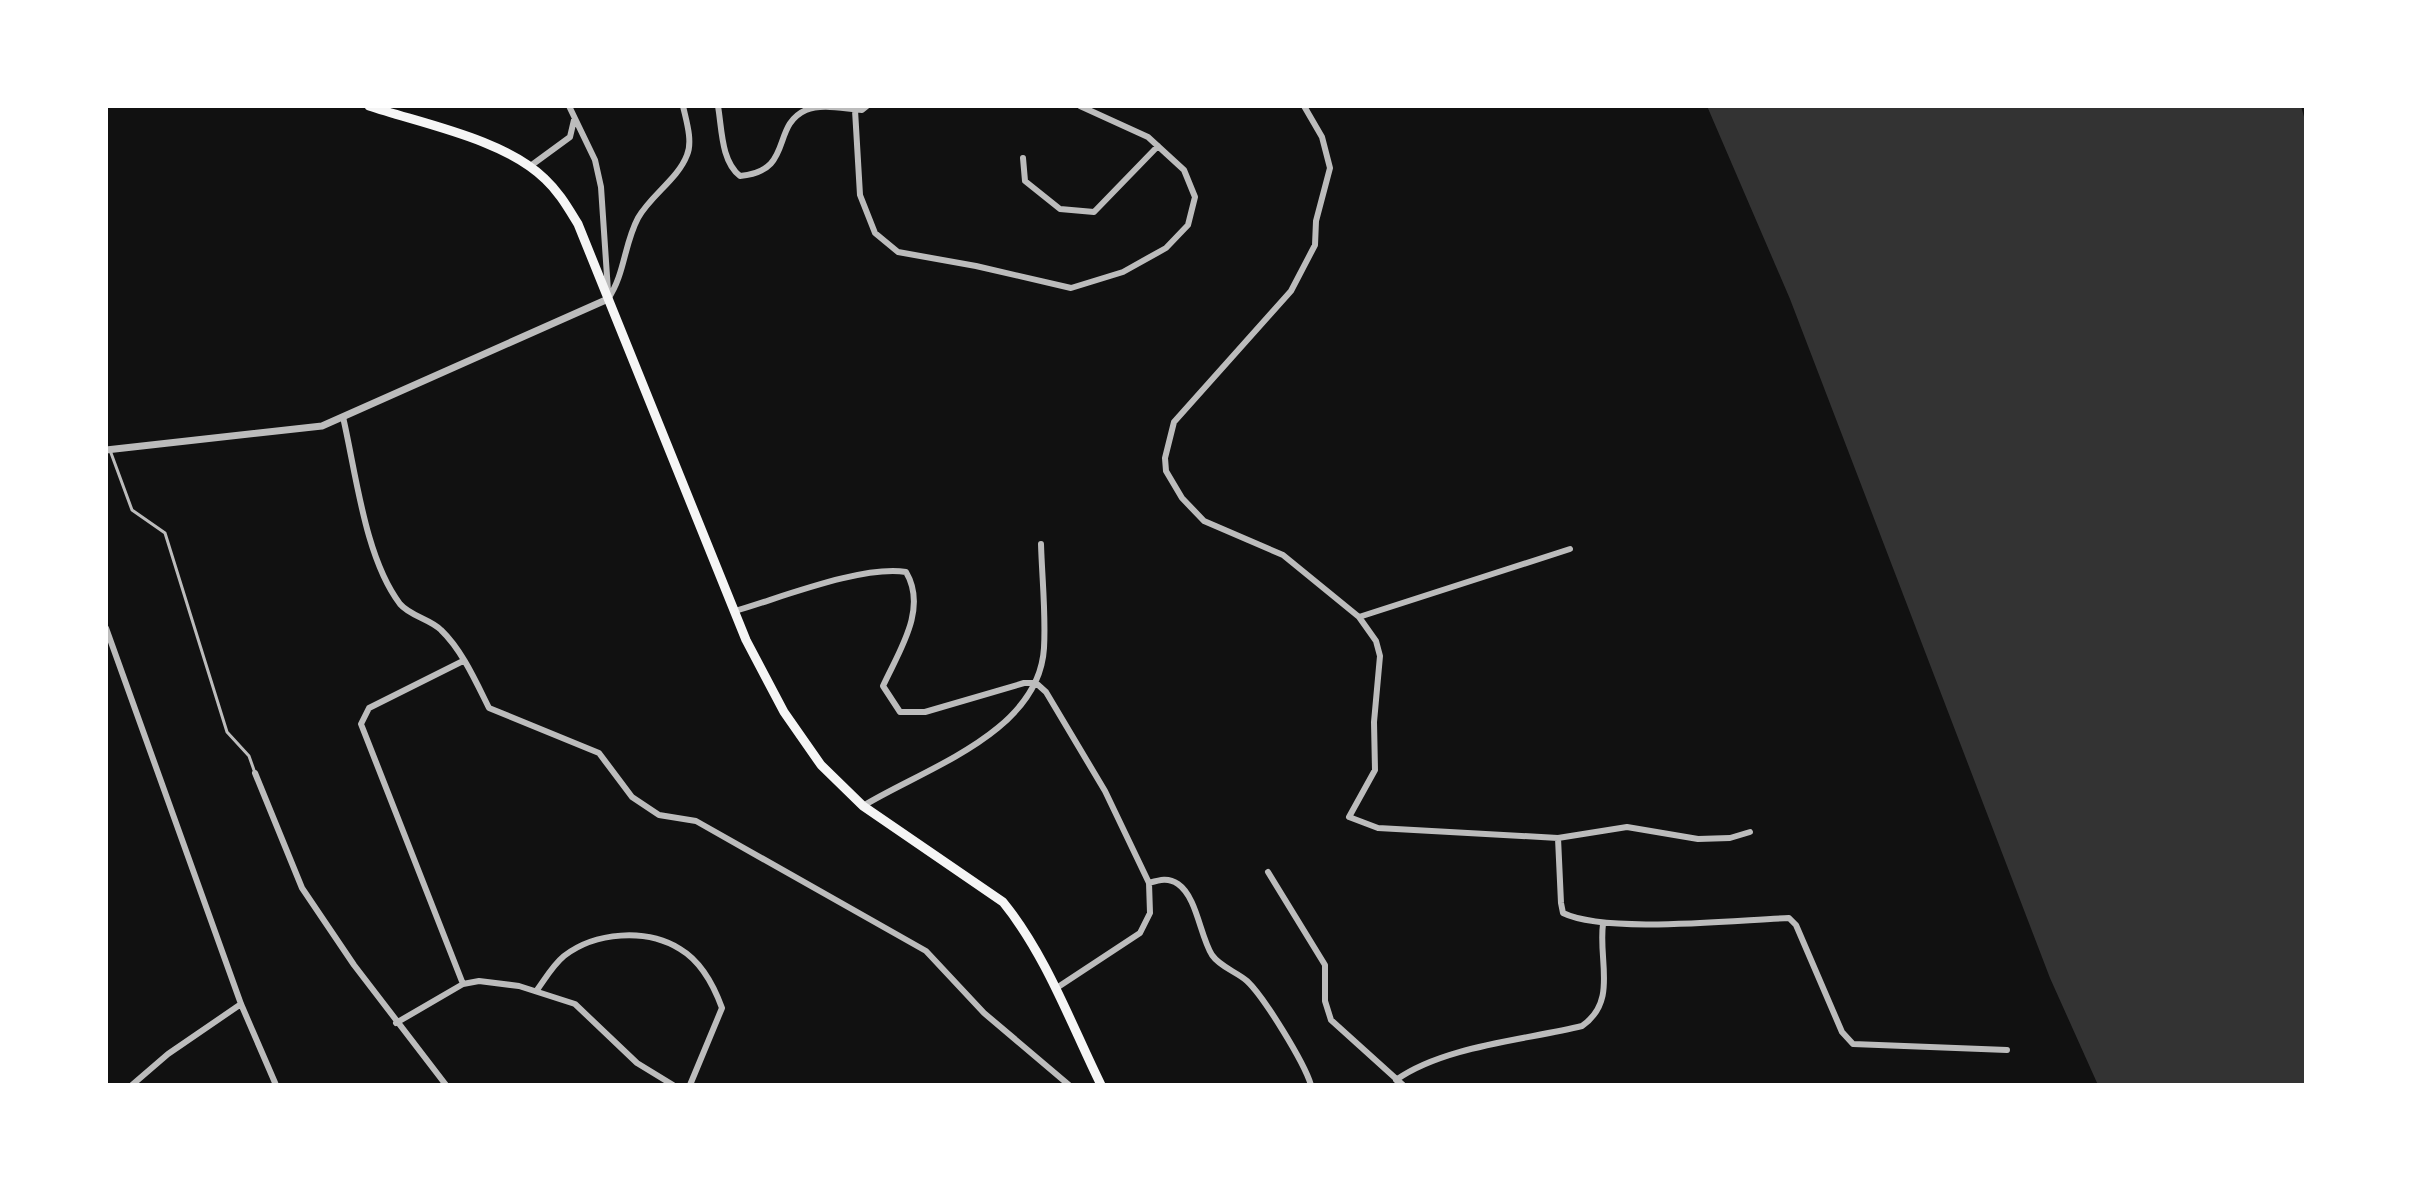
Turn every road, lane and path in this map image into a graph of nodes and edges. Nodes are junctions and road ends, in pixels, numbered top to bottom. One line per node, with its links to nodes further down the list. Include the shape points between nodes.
1 (369, 106): 12 (main road, via 507,152)
2 (569, 106): 9 (street)
3 (683, 106): 13 (street, via 689,152 639,216 618,284)
4 (718, 106): 8 (street, via 730,169 740,176 766,170 778,157 793,118 808,109)
5 (867, 106): 8 (street)
6 (1080, 106): 10 (street)
7 (1304, 106): 19 (street, via 1322,137 1330,168 1315,245 1291,291 1174,422 1166,471 1204,521 1283,555)
8 (855, 110): 10 (street, via 860,195 875,233 886,243 898,252 1071,288 1123,272 1166,248 1188,225 1195,197 1184,170)
9 (574, 117): 12 (street, via 570,137); 13 (street, via 595,160 601,187)
10 (1158, 146): 11 (street, via 1094,212 1060,209 1025,181)
11 (1023, 158)
12 (529, 167): 13 (main road, via 560,194 578,224)
13 (608, 299): 14 (street); 18 (main road)
14 (343, 417): 15 (street, via 322,426); 21 (street, via 373,547 390,590 403,607 441,629)
15 (108, 449): 23 (lane, via 132,510 165,533 227,732 249,756)
16 (1041, 544): 22 (street, via 1044,650)
17 (1570, 549): 19 (street)
18 (735, 611): 22 (street, via 856,577 906,572 915,587 915,604 909,631 883,686 900,712 925,712); 24 (main road, via 784,712 821,765)
19 (1359, 617): 26 (street, via 1380,656 1375,770 1349,817 1378,828)
20 (106, 628): 33 (street)
21 (463, 661): 30 (street, via 369,708 361,724); 42 (street, via 489,708 599,753 632,797 659,815 696,821 926,951 984,1013)
22 (1036, 683): 24 (street, via 1013,715 993,731); 28 (street, via 1105,791)
23 (255, 773): 34 (street, via 302,888)
24 (863, 806): 31 (main road, via 1003,902)
25 (1750, 832): 26 (street, via 1698,839 1627,827)
26 (1558, 838): 29 (street, via 1563,913)
27 (1268, 872): 36 (street, via 1325,965 1331,1020)
28 (1149, 883): 31 (street, via 1150,913 1140,933); 44 (street, via 1175,881 1184,890 1214,959 1260,996)
29 (1603, 924): 35 (street, via 1789,918 1842,1032 1853,1044); 36 (street, via 1605,983 1596,1017 1582,1026 1448,1056 1411,1069)
30 (463, 984): 32 (street, via 496,982); 34 (street)
31 (1055, 989): 43 (main road)
32 (537, 990): 40 (street, via 575,1004 637,1063); 41 (street, via 577,947 615,935 639,936 680,949 713,985 722,1008)
33 (241, 1004): 37 (street); 38 (street)
34 (396, 1023): 39 (street)
35 (2007, 1050)
36 (1396, 1082): 45 (street)
37 (132, 1085)
38 (276, 1085)
39 (446, 1085)
40 (673, 1085)
41 (690, 1085)
42 (1069, 1085)
43 (1101, 1085)
44 (1311, 1085)
45 (1403, 1085)

